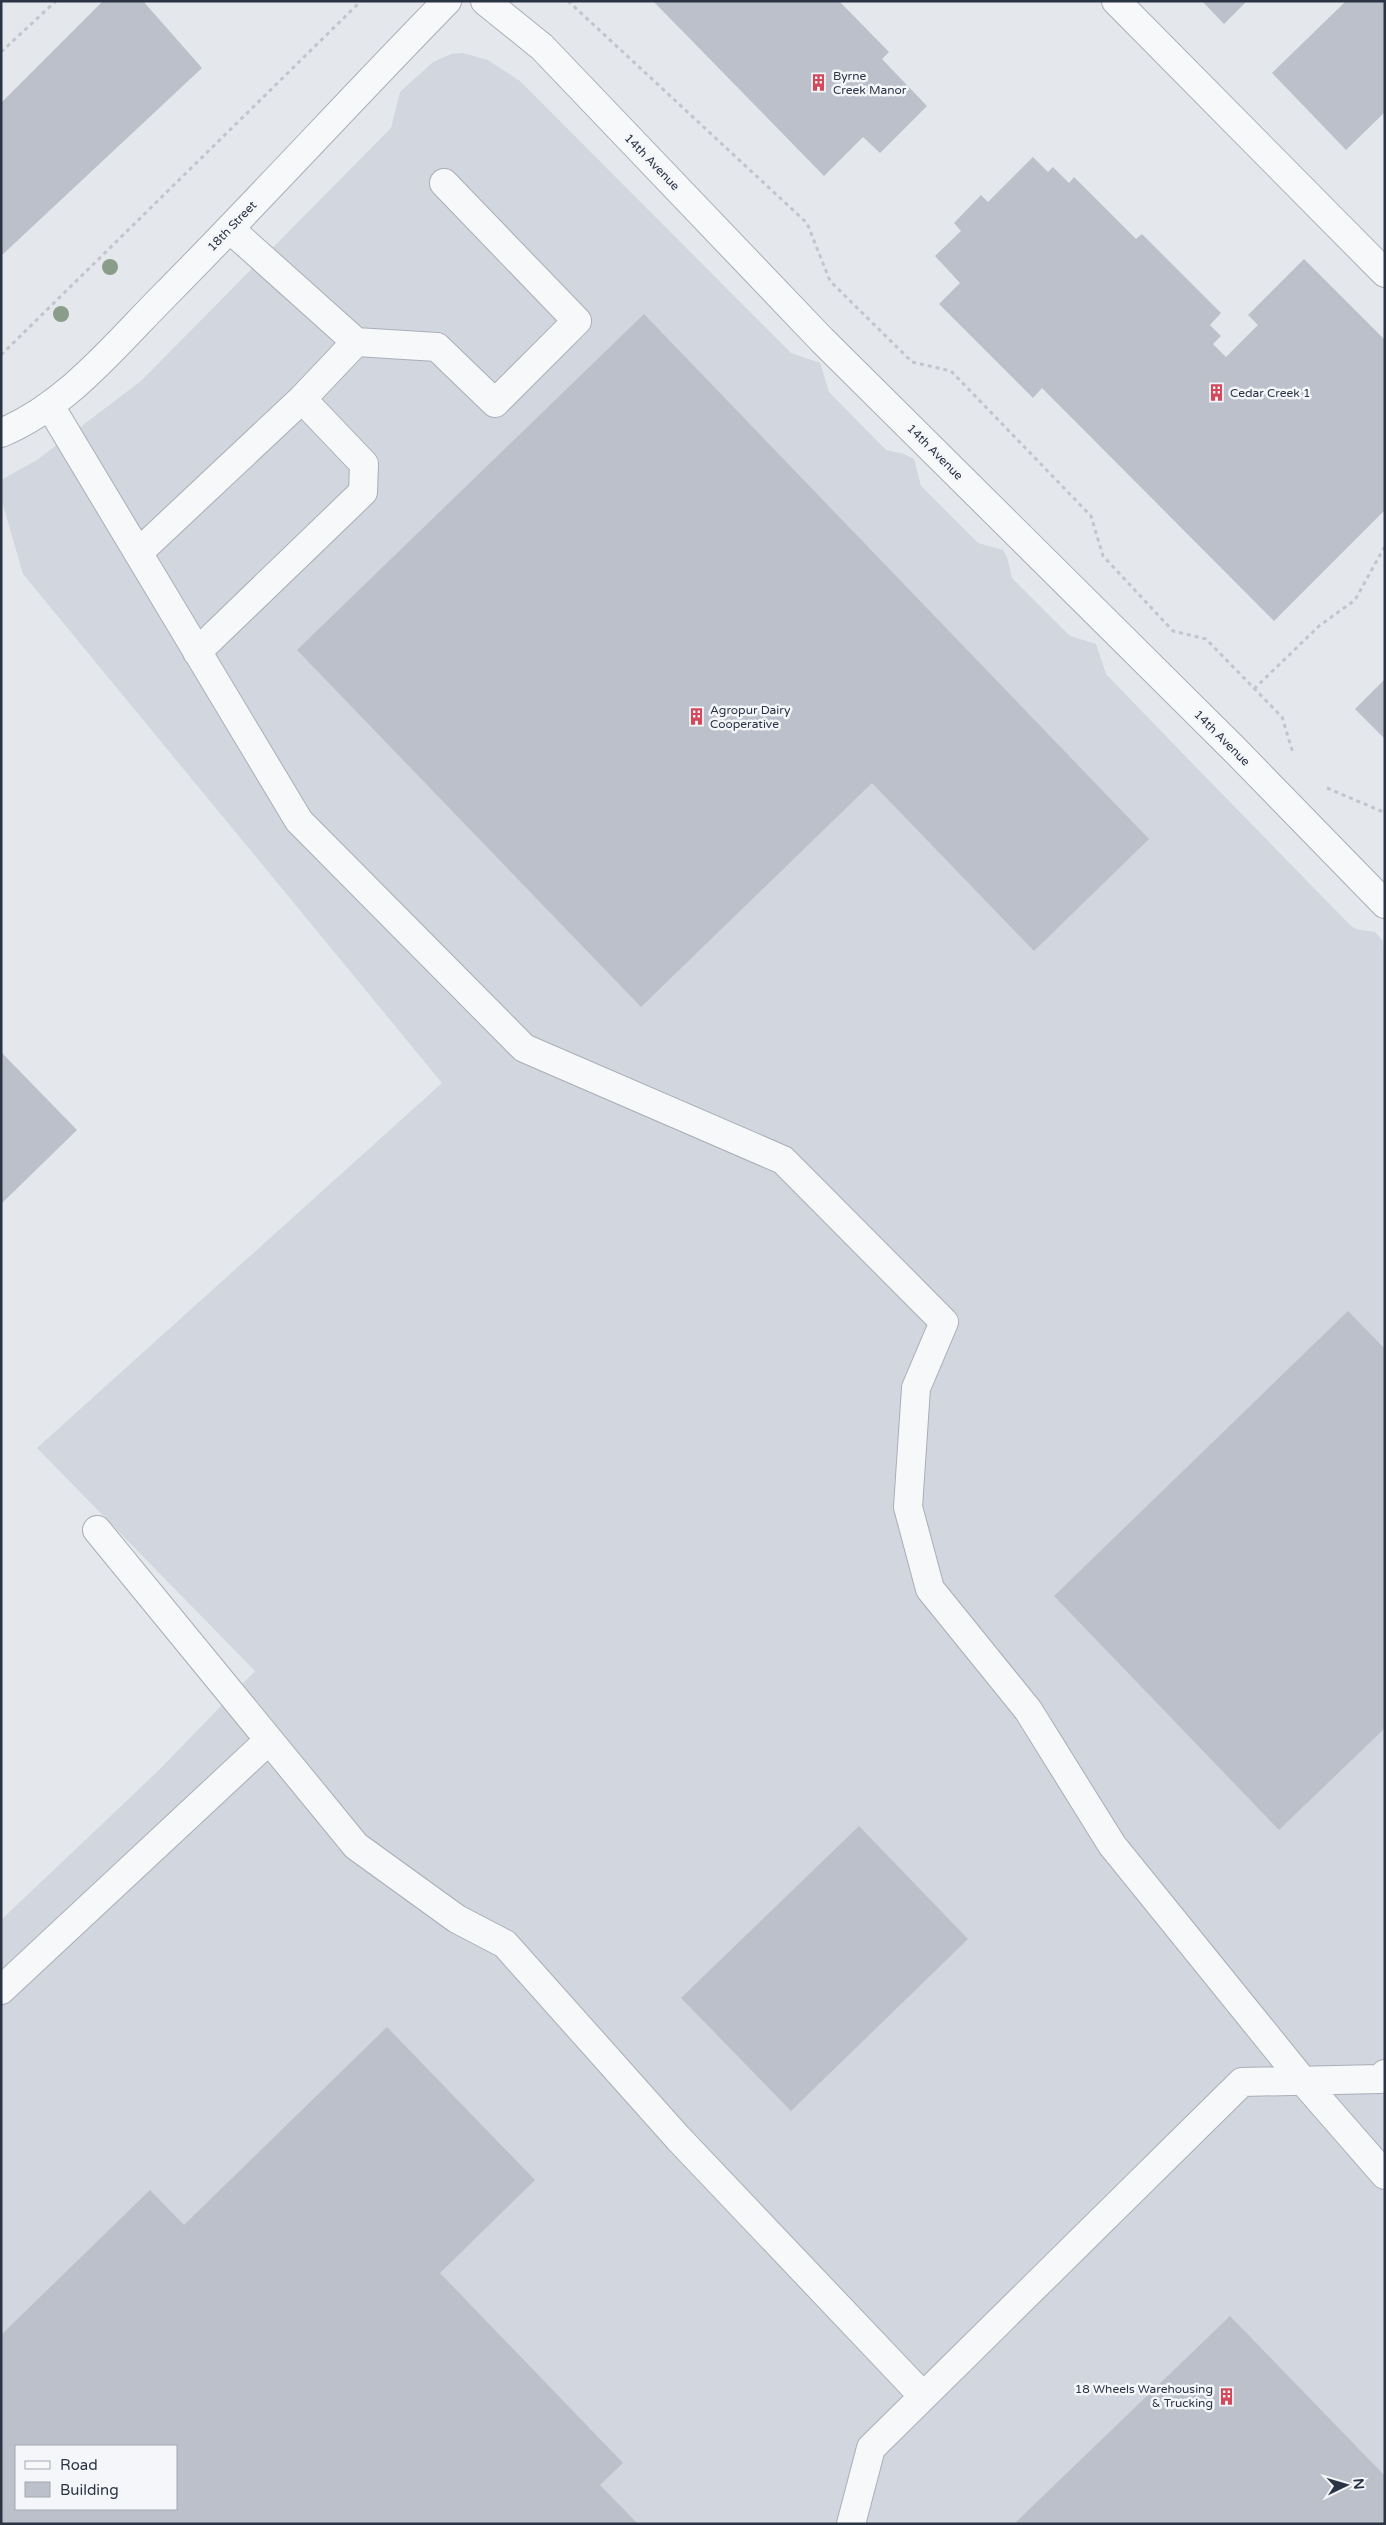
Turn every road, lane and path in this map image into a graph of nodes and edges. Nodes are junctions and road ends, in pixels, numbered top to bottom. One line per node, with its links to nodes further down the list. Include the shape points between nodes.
1 (56, 1): 7 (path)
2 (362, 1): 12 (path)
3 (447, 1): 9 (street, 18th Street)
4 (485, 1): 23 (street, 14th Avenue, via 542,47 829,347 1234,749)
5 (568, 1): 19 (path, via 807,223 830,280 912,362 951,371 1091,516 1102,556 1173,632 1206,639)
6 (1116, 1): 10 (street)
7 (1, 52)
8 (444, 183): 11 (street, via 577,321 495,403 437,347)
9 (230, 229): 11 (street); 14 (street, 18th Street)
10 (1385, 273)
11 (356, 342): 13 (street)
12 (1, 355)
13 (302, 399): 17 (street); 18 (street, via 364,464 363,492)
14 (50, 406): 15 (street, 18th Street); 17 (street)
15 (1, 433)
16 (1385, 546): 19 (path, via 1355,600 1319,626)
17 (138, 553): 18 (street)
18 (197, 652): 28 (street, via 299,821 524,1048 783,1160 944,1322 916,1388 908,1507 930,1589 1028,1710 1112,1844)
19 (1254, 689): 20 (path, via 1282,716 1291,750)
20 (1297, 757)
21 (1321, 782): 22 (path, via 1328,789)
22 (1385, 815)
23 (1385, 904)
24 (97, 1530): 25 (street)
25 (268, 1741): 26 (street); 30 (street, via 356,1846 457,1919 505,1944 678,2138)
26 (1, 1990)
27 (1385, 2074): 28 (street, via 1380,2078)
28 (1303, 2080): 29 (street); 30 (street, via 1242,2082)
29 (1385, 2175)
30 (923, 2396): 31 (street, via 870,2448)
31 (851, 2524)

